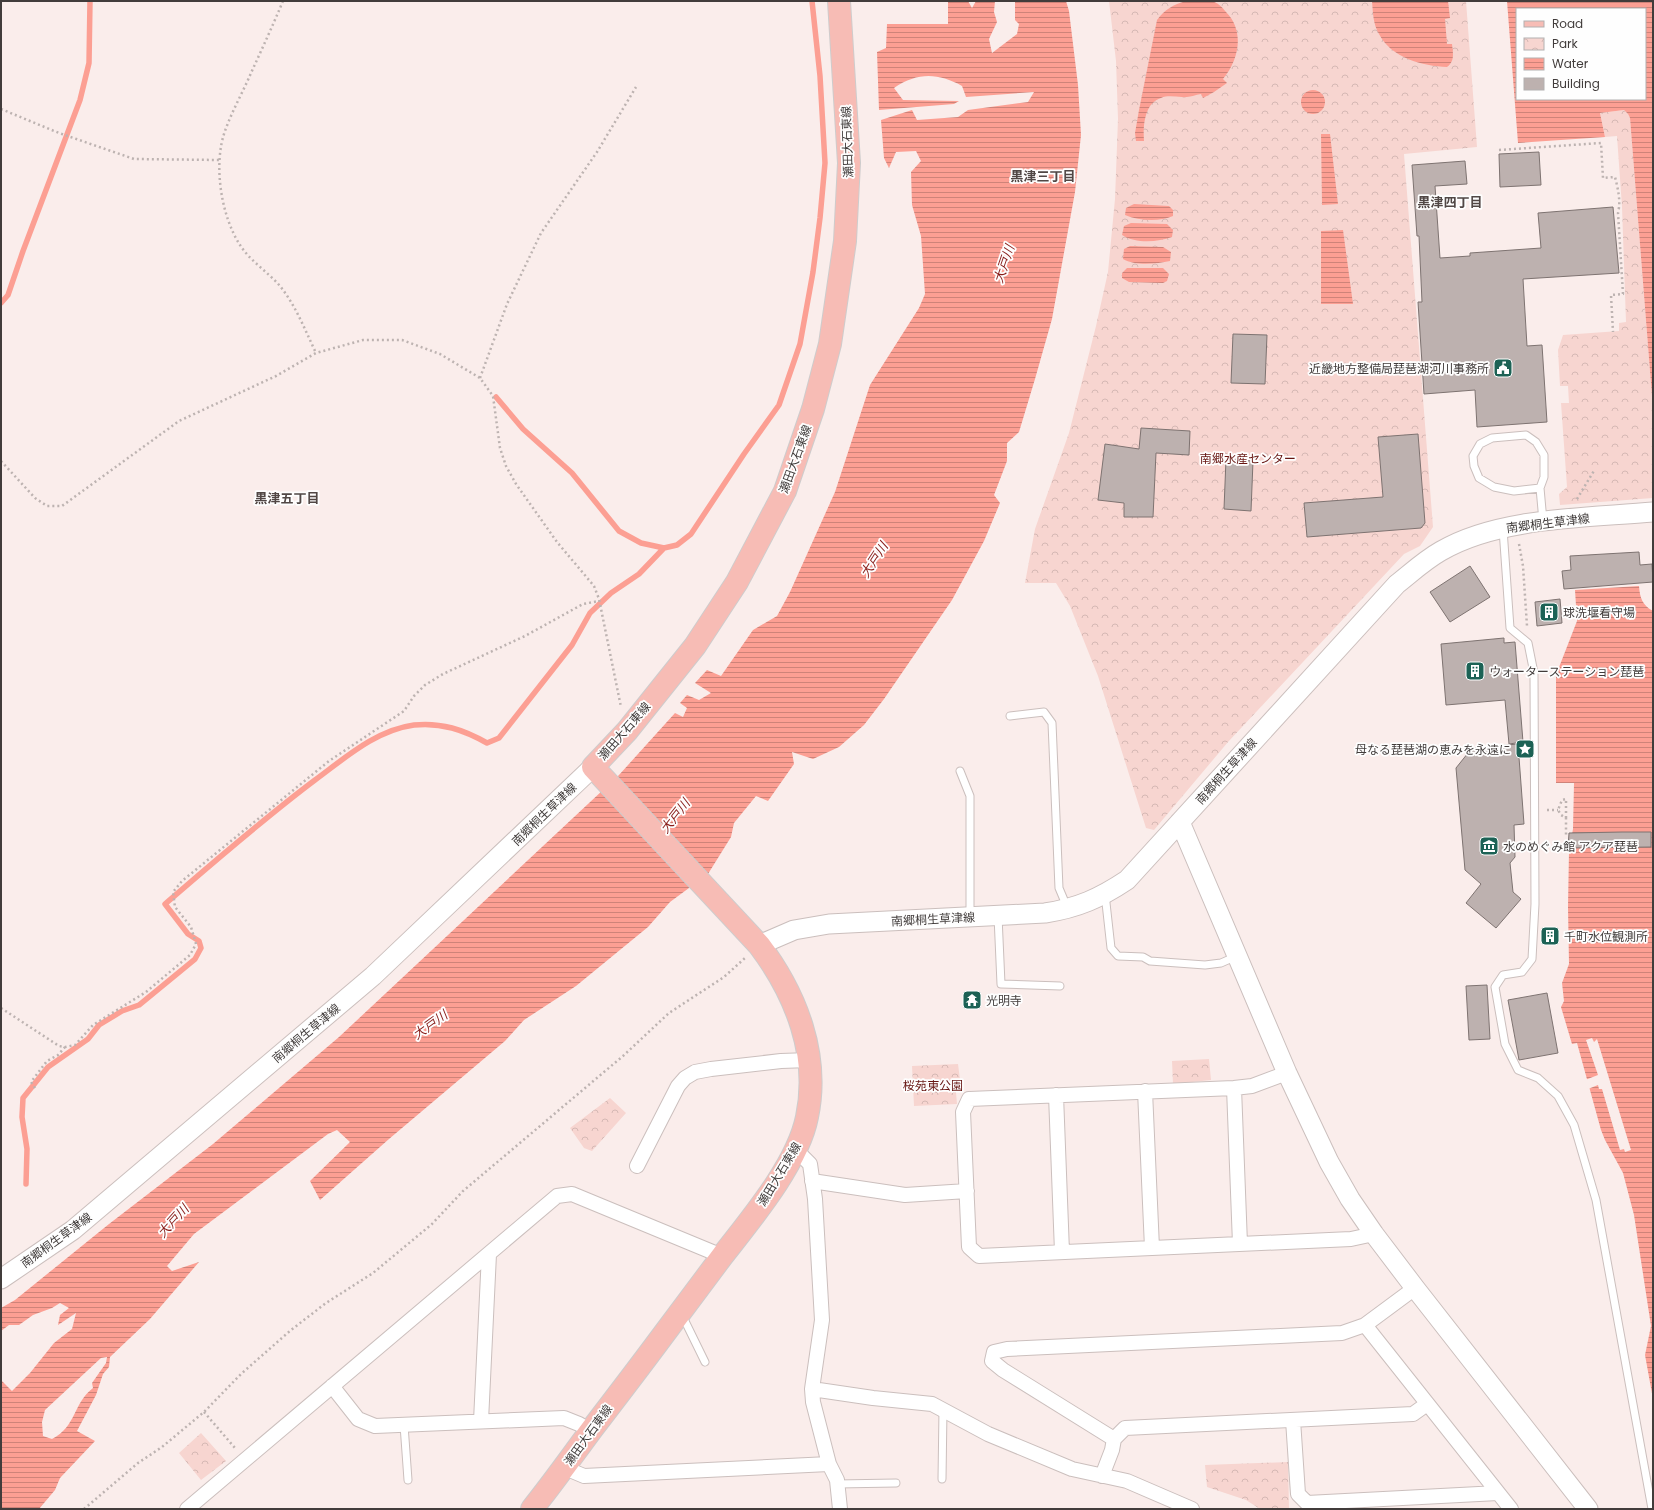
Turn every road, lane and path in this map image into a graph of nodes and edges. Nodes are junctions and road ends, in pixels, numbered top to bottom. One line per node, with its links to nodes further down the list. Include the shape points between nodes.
1 (284, 1): 6 (path, via 224,132)
2 (839, 1): 21 (main road, 瀬田大石東線, via 849,163 845,241 830,344 814,409 785,491 737,582 695,646)
3 (636, 87): 9 (path, via 597,152 541,233 507,304)
4 (1, 109): 6 (path, via 59,133 134,159)
5 (1498, 150): 7 (path, via 1601,143 1603,178 1615,177 1619,190 1623,294 1611,295)
6 (219, 160): 8 (path, via 219,178 226,216 232,232 251,259 280,286 301,320)
7 (1613, 332)
8 (316, 353): 9 (path, via 363,340 402,340 440,354); 10 (path, via 276,376 179,421 62,506 47,506 35,498)
9 (480, 378): 18 (path, via 493,396 500,448 506,466 558,542 594,586)
10 (1, 462)
11 (1595, 469): 13 (path)
12 (1540, 488): 12 (lane, via 1544,477 1544,455 1536,442 1526,435 1492,438 1480,444 1473,456 1479,478 1494,487 1514,491); 15 (lane)
13 (1576, 500)
14 (1653, 512): 15 (main road, 南郷桐生草津線)
15 (1543, 522): 16 (main road, 南郷桐生草津線)
16 (1503, 528): 19 (lane, via 1510,628); 27 (main road, 南郷桐生草津線, via 1465,539 1441,551 1397,584)
17 (1518, 539): 19 (path, via 1523,566)
18 (600, 601): 21 (path); 37 (path, via 583,604 525,636 425,685 404,711 329,761 182,881 173,892 175,908 191,927 196,944 190,955 146,992 93,1025 75,1044)
19 (1528, 643): 87 (lane, via 1534,673 1535,904 1532,959 1522,972 1503,975 1495,987 1505,1044 1518,1070 1538,1078 1558,1096 1574,1125 1596,1200)
20 (1010, 716): 30 (lane, via 1044,712 1052,723 1059,888)
21 (627, 731): 23 (main road, 瀬田大石東線)
22 (960, 771): 32 (lane, via 970,796)
23 (598, 773): 33 (main road, 瀬田大石東線); 54 (main road, 南郷桐生草津線, via 373,976 73,1230)
24 (1553, 810): 25 (path)
25 (1558, 810): 26 (path); 26 (path, via 1562,800 1566,799)
26 (1566, 818): 28 (path)
27 (1180, 822): 29 (main road, 南郷桐生草津線, via 1127,880); 34 (main road)
28 (1566, 835)
29 (1105, 894): 30 (main road, 南郷桐生草津線); 34 (lane, via 1110,948 1118,956 1205,966)
30 (1068, 909): 31 (main road, 南郷桐生草津線, via 1045,913)
31 (998, 915): 32 (main road, 南郷桐生草津線); 35 (lane, via 1001,984)
32 (970, 917): 33 (main road, 南郷桐生草津線, via 829,924)
33 (753, 939): 38 (main road, 瀬田大石東線, via 774,964 785,983 797,1010); 63 (path, via 724,977 669,1013 623,1056 463,1191 432,1224 373,1273 326,1303 291,1330 241,1374)
34 (1238, 956): 39 (main road)
35 (1060, 986)
36 (1, 1008): 37 (path, via 59,1046)
37 (65, 1047): 40 (path, via 58,1055 47,1061 31,1082)
38 (810, 1060): 44 (main road, 瀬田大石東線, via 811,1092 808,1116); 45 (street, via 710,1069 695,1072 685,1078 678,1086)
39 (1288, 1073): 41 (street, via 1252,1086); 48 (main road, via 1329,1162)
40 (36, 1088)
41 (1234, 1088): 42 (street); 49 (street)
42 (1145, 1092): 43 (street); 50 (street)
43 (1056, 1095): 47 (street, via 969,1099 963,1112); 51 (street)
44 (796, 1150): 46 (street, via 810,1164); 53 (main road, 瀬田大石東線, via 748,1223)
45 (637, 1166)
46 (812, 1181): 47 (street, via 905,1196); 60 (street, via 822,1320)
47 (967, 1192): 51 (street, via 969,1247 979,1256)
48 (1374, 1234): 49 (street, via 1351,1239); 55 (main road)
49 (1240, 1244): 50 (street)
50 (1152, 1248): 51 (street)
51 (1062, 1252)
52 (489, 1254): 53 (street, via 557,1196 572,1194); 59 (street); 65 (street)
53 (722, 1256): 56 (main road, 瀬田大石東線)
54 (1, 1279)
55 (1415, 1288): 57 (street); 86 (main road)
56 (680, 1312): 58 (lane); 67 (main road, 瀬田大石東線)
57 (1365, 1325): 61 (street); 68 (street, via 1342,1333 1007,1349 994,1352 992,1361 1003,1370)
58 (705, 1362)
59 (332, 1386): 66 (street, via 358,1419 375,1426); 69 (street)
60 (812, 1389): 62 (street, via 932,1404); 70 (street, via 812,1402)
61 (1427, 1404): 64 (street, via 1413,1414); 77 (street)
62 (943, 1410): 72 (street, via 1033,1454 1072,1469); 73 (lane)
63 (204, 1412): 69 (path); 80 (path)
64 (1293, 1420): 68 (street, via 1126,1428); 78 (street, via 1298,1494 1308,1503)
65 (481, 1421): 66 (street); 67 (street, via 564,1418)
66 (404, 1425): 74 (lane)
67 (591, 1431): 71 (main road, 瀬田大石東線)
68 (1114, 1439): 72 (street)
69 (245, 1460): 81 (street)
70 (829, 1464): 71 (street, via 584,1476); 76 (street)
71 (565, 1468): 82 (main road, 瀬田大石東線)
72 (1102, 1476): 79 (street, via 1127,1481)
73 (942, 1479)
74 (408, 1480)
75 (896, 1483): 76 (lane)
76 (837, 1484): 83 (street)
77 (1498, 1493): 78 (street); 85 (street)
78 (1376, 1504)
79 (1178, 1506): 84 (street)
80 (84, 1509)
81 (187, 1509)
82 (532, 1509)
83 (840, 1509)
84 (1192, 1509)
85 (1510, 1509)
86 (1588, 1509)
87 (1652, 1509)

